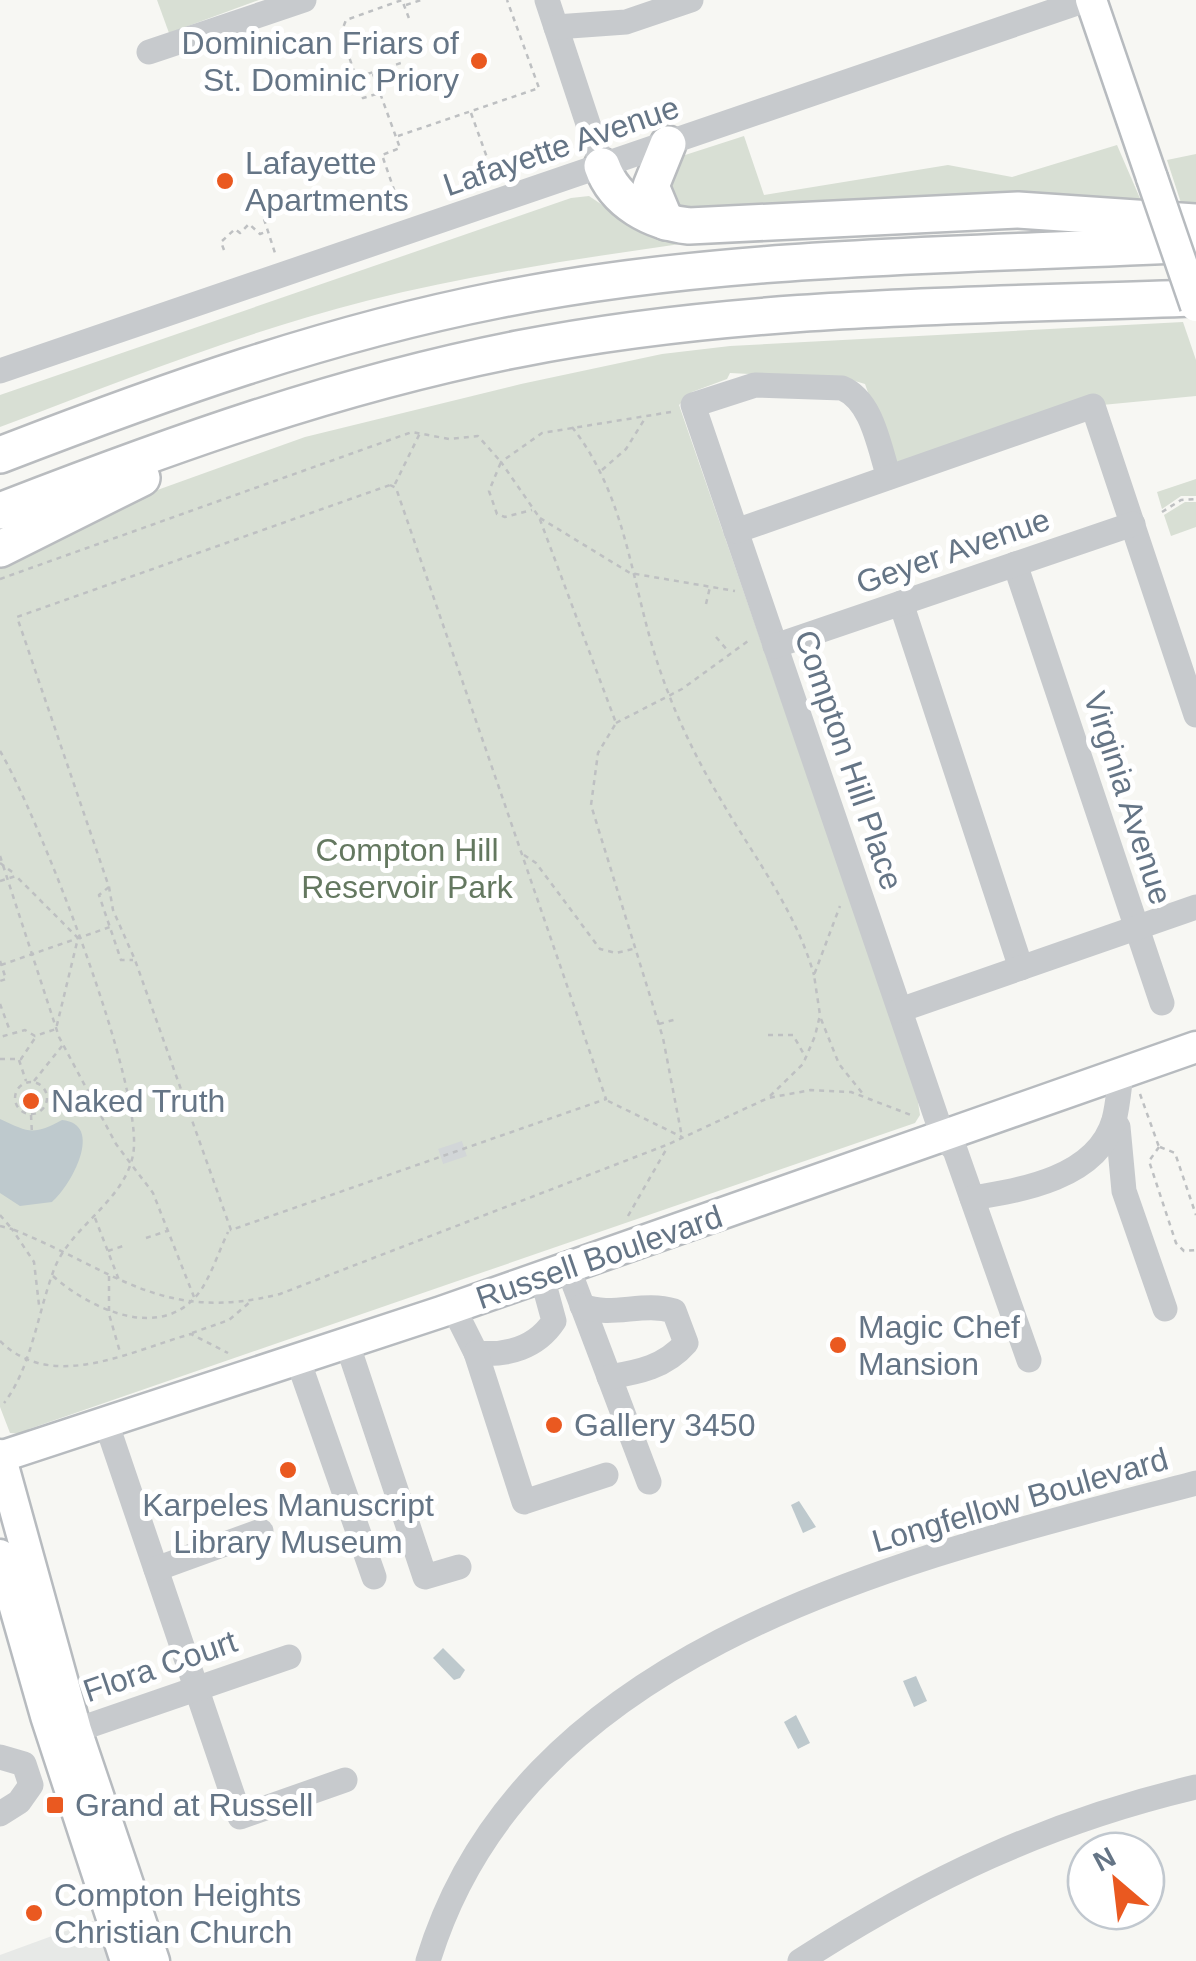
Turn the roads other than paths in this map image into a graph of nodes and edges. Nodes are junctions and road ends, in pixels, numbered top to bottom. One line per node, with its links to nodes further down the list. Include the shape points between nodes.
1 (304, 0): 6 (street)
2 (546, 0): 5 (street)
3 (691, 0): 5 (street, via 626,22)
4 (1089, 0): 7 (street, Lafayette Avenue); 13 (main road, bridge)
5 (556, 28): 8 (street)
6 (148, 52)
7 (668, 144): 8 (street, Lafayette Avenue); 9 (highway, via 651,186)
8 (602, 166): 9 (highway, via 623,199); 14 (street, Lafayette Avenue)
9 (666, 222): 10 (highway, via 716,226 1018,210)
10 (1196, 222)
11 (1196, 244): 16 (highway, via 771,264 518,296 239,366)
12 (1196, 298): 15 (highway, via 796,314 612,333 431,367)
13 (1196, 306)
14 (0, 371)
15 (253, 416): 18 (highway); 21 (highway)
16 (0, 455)
17 (889, 477): 19 (street); 19 (street, Compton Hill Place, via 865,407 842,388 755,385 693,405); 20 (street, via 1094,406)
18 (0, 511)
19 (736, 530): 24 (street, Compton Hill Place)
20 (1136, 533): 22 (street, Geyer Avenue); 25 (street)
21 (0, 549)
22 (1015, 564): 23 (street, Geyer Avenue); 27 (street, Virginia Avenue)
23 (902, 602): 24 (street, Geyer Avenue); 28 (street)
24 (765, 642): 30 (street, Compton Hill Place)
25 (1196, 715)
26 (1196, 907): 27 (street)
27 (1136, 928): 28 (street); 29 (street, Virginia Avenue)
28 (1021, 968): 30 (street)
29 (1162, 1003)
30 (900, 1010): 34 (street, Compton Hill Place)
31 (1196, 1048): 32 (main road, Russell Boulevard)
32 (1130, 1083): 33 (street); 34 (main road, Russell Boulevard)
33 (1114, 1121): 35 (street, via 1086,1159 1067,1172); 39 (street, via 1124,1190)
34 (943, 1136): 35 (street, Compton Hill Place); 36 (main road, Russell Boulevard)
35 (972, 1198): 43 (street, Compton Hill Place)
36 (555, 1272): 37 (street); 38 (main road, Russell Boulevard); 41 (street, via 554,1321 542,1339 498,1355)
37 (582, 1306): 44 (street); 44 (street, via 607,1312 663,1308 674,1311 684,1330 686,1344 676,1355 644,1371)
38 (454, 1307): 40 (main road, Russell Boulevard); 41 (street)
39 (1165, 1309)
40 (347, 1344): 42 (main road, Russell Boulevard); 51 (street, via 426,1577)
41 (476, 1353): 47 (street, via 524,1502)
42 (298, 1360): 45 (main road, Russell Boulevard); 54 (street)
43 (1029, 1360)
44 (609, 1377): 48 (street)
45 (106, 1425): 46 (main road, Russell Boulevard); 52 (street)
46 (0, 1456): 57 (main road)
47 (606, 1475)
48 (649, 1482)
49 (1196, 1483): 64 (street, Longfellow Boulevard, via 893,1568 665,1671 600,1716 483,1841 444,1910)
50 (261, 1531): 52 (street)
51 (459, 1567)
52 (156, 1569): 56 (street)
53 (3, 1575): 57 (main road)
54 (374, 1576)
55 (288, 1657): 56 (street, Flora Court)
56 (196, 1688): 57 (street, Flora Court); 59 (street, via 240,1817)
57 (64, 1734): 62 (main road); 63 (main road)
58 (0, 1756): 61 (street, via 24,1764 31,1785)
59 (346, 1780)
60 (1196, 1787): 65 (street, via 1072,1821 974,1860)
61 (0, 1814)
62 (126, 1961)
63 (154, 1961)
64 (428, 1961)
65 (800, 1961)

